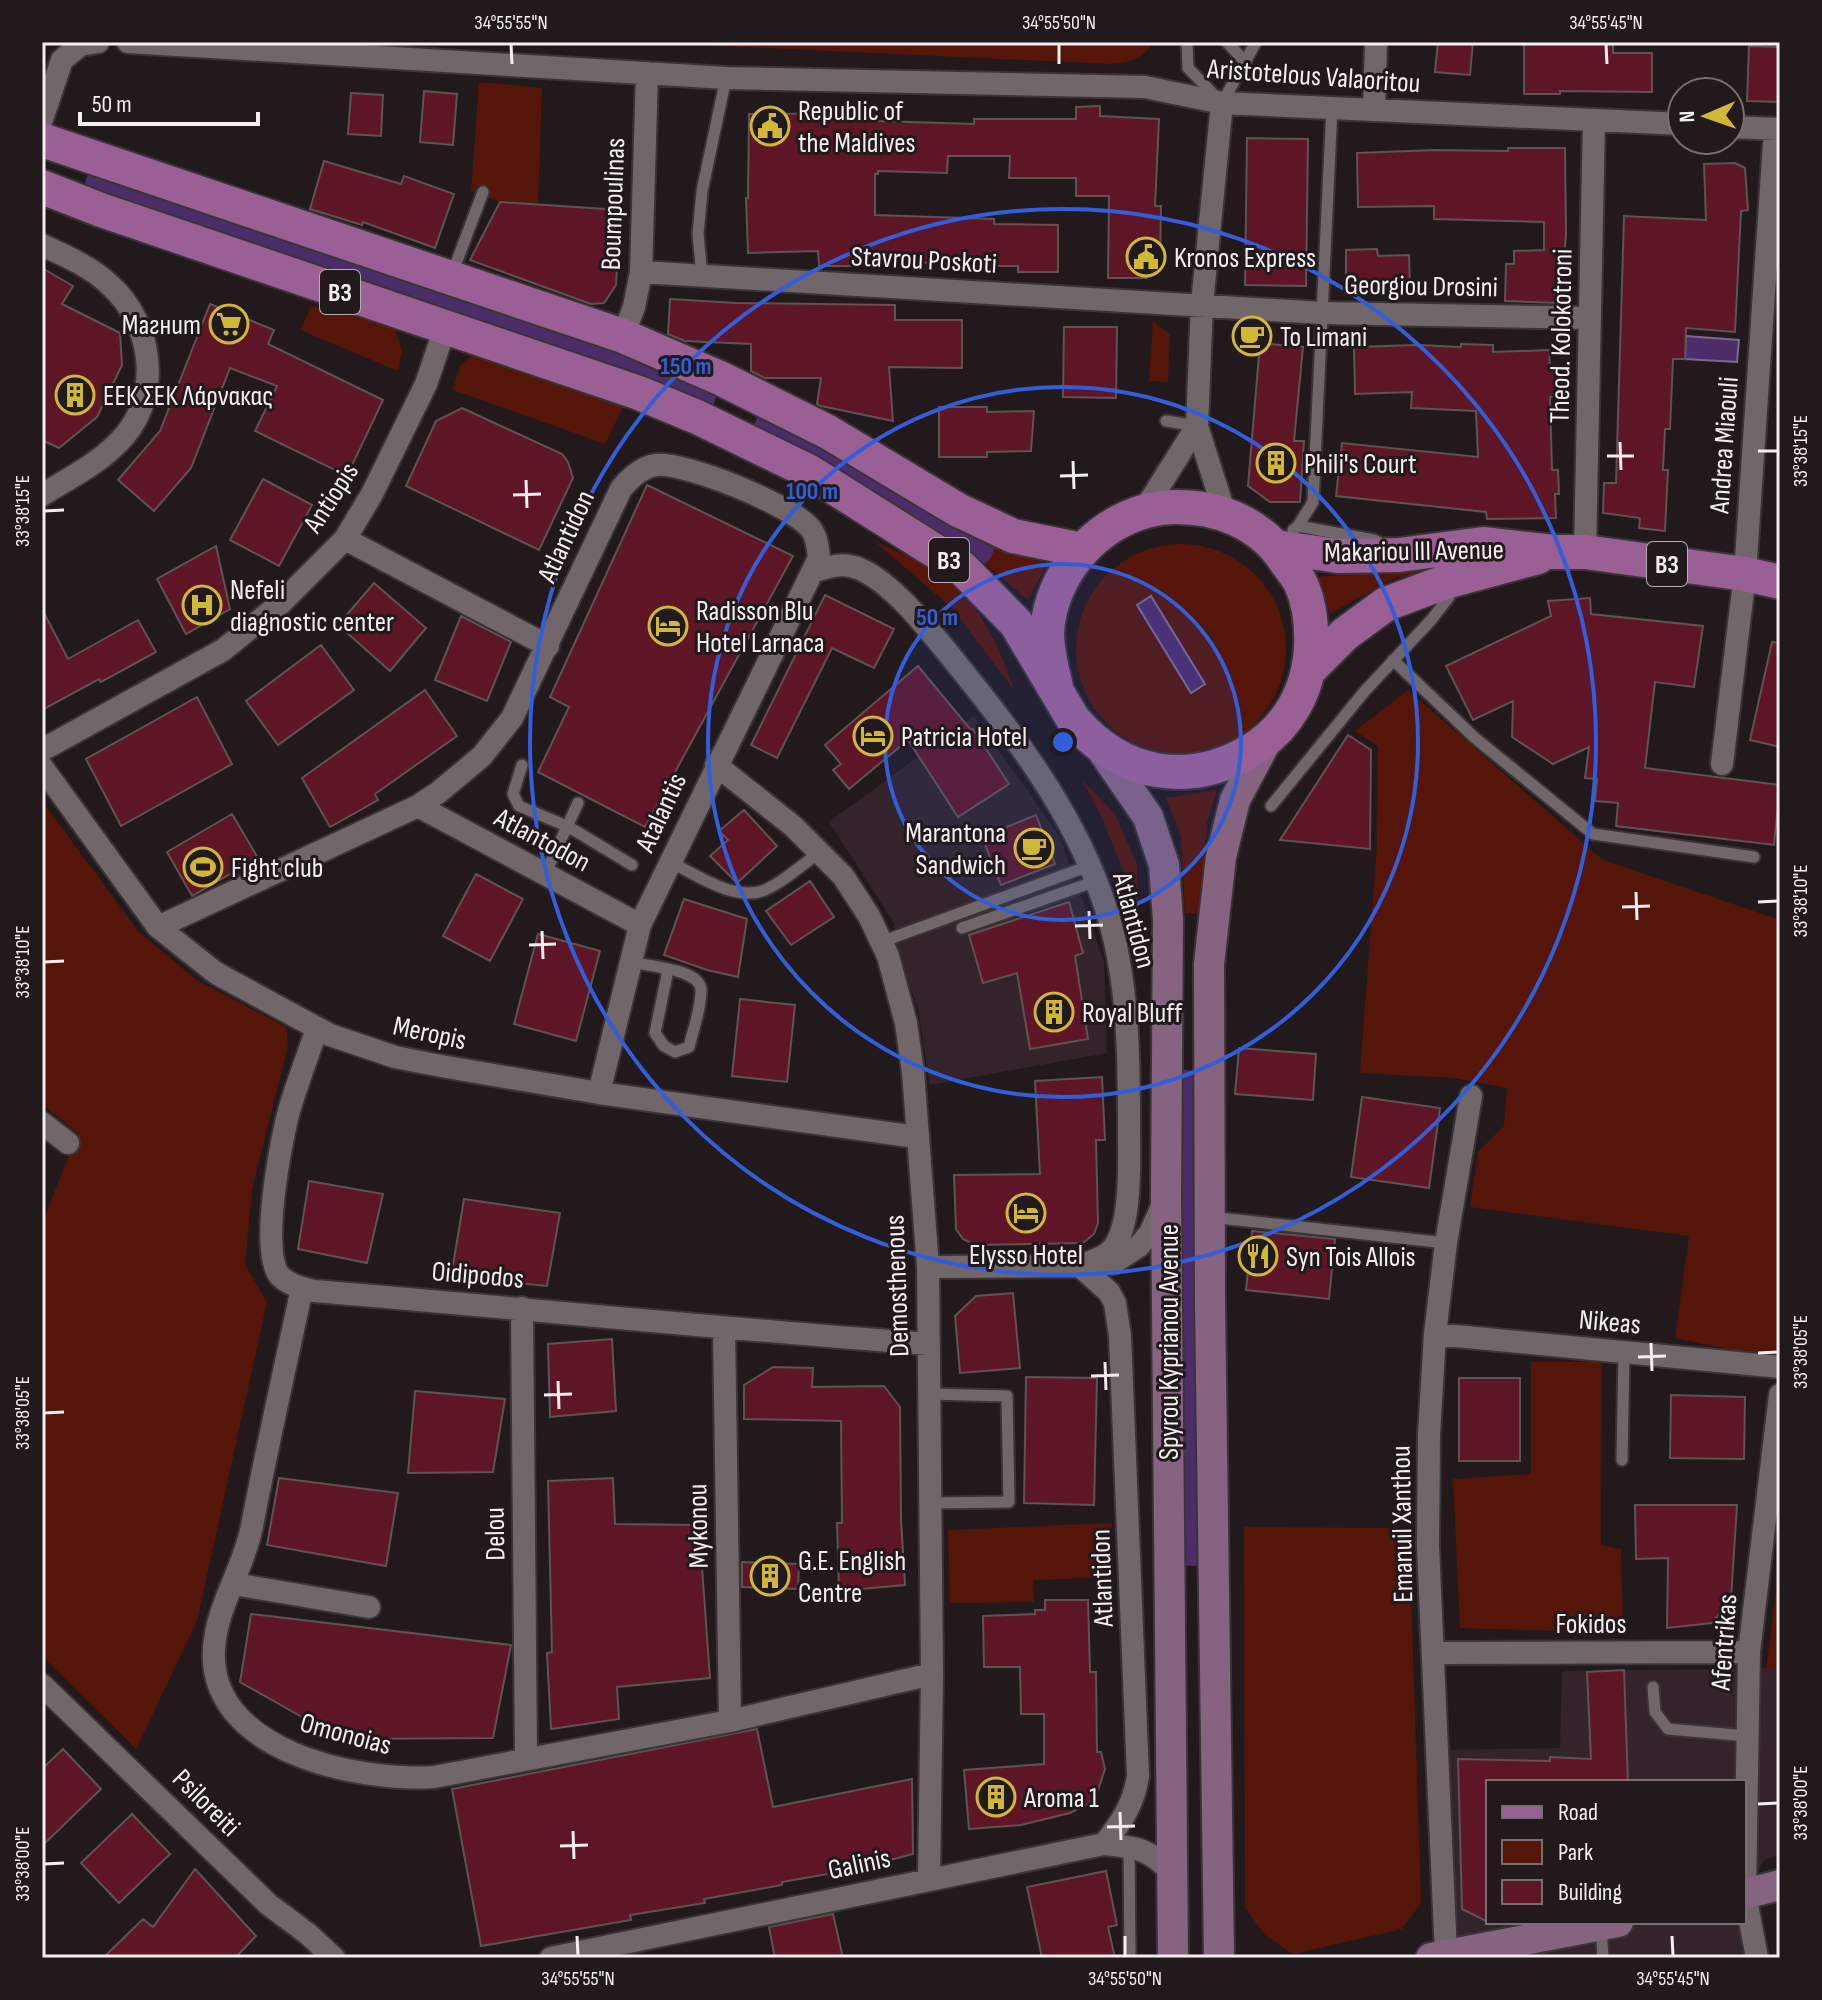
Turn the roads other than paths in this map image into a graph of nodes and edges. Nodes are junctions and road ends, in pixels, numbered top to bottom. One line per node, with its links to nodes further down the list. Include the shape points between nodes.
1 (98, 42): 14 (street, via 80,45 62,60)
2 (128, 42): 9 (street, Aristotelous Valaoritou)
3 (1187, 42): 11 (lane, via 1188,68)
4 (1227, 42): 8 (lane)
5 (1247, 42): 8 (lane)
6 (1256, 42): 8 (lane)
7 (1370, 46): 13 (street)
8 (1246, 63): 11 (lane)
9 (647, 73): 10 (street, Aristotelous Valaoritou); 23 (street, Boumpoulinas)
10 (726, 78): 11 (street, Aristotelous Valaoritou, via 1145,87); 25 (lane, via 702,191)
11 (1222, 103): 12 (street, Aristotelous Valaoritou); 26 (street)
12 (1332, 107): 13 (street, Aristotelous Valaoritou); 27 (lane)
13 (1374, 109): 15 (street, Aristotelous Valaoritou)
14 (42, 119)
15 (1594, 120): 16 (street, Aristotelous Valaoritou); 28 (street, Theod. Kolokotroni)
16 (1666, 123)
17 (1746, 128): 18 (street)
18 (1777, 129): 41 (street, Andrea Miaouli)
19 (42, 140): 24 (main road, B3)
20 (42, 187): 29 (main road, B3)
21 (483, 192): 24 (lane)
22 (42, 245): 33 (street, via 86,267 120,295 143,333 148,367 143,401 127,433 89,467)
23 (641, 272): 25 (street, Stavrou Poskoti); 30 (street, Boumpoulinas)
24 (451, 276): 30 (main road, B3)
25 (702, 276): 26 (street, Stavrou Poskoti)
26 (1202, 304): 27 (street, Georgiou Drosini); 32 (street)
27 (1322, 313): 28 (street, Georgiou Drosini); 36 (lane, via 1313,502)
28 (1590, 318): 39 (street, Theod. Kolokotroni)
29 (445, 328): 37 (street, Antiopis, via 426,384); 47 (main road, B3, via 639,393 808,471 962,568 1016,623)
30 (623, 336): 38 (main road, B3, via 828,432 999,530)
31 (1166, 421): 32 (lane)
32 (1197, 426): 34 (street); 35 (street)
33 (42, 495)
34 (1143, 512): 35 (main road, B3, via 1189,507); 38 (main road, B3, via 1112,525)
35 (1225, 514): 36 (main road, B3, via 1257,531)
36 (1287, 536): 39 (main road, Makariou III Avenue / B3, via 1338,556 1399,555 1483,544); 46 (main road, B3, via 1312,626)
37 (345, 539): 44 (street); 50 (street, Antiopis, via 280,604 223,650)
38 (1082, 550): 47 (main road, B3, via 1061,581 1050,615 1048,652)
39 (1570, 552): 41 (main road, Makariou III Avenue / B3); 42 (main road, Makariou III Avenue / B3)
40 (813, 572): 44 (street, Atlantidon, via 819,558 816,538 801,518 708,475 654,465 630,479 613,500); 53 (street, Atalantis); 64 (street, Atlantidon, via 829,566 857,568 922,623 1031,760)
41 (1745, 574): 43 (main road, Makariou III Avenue / B3); 51 (street, Andrea Miaouli)
42 (1445, 582): 45 (lane, via 1449,597); 46 (main road, Makariou III Avenue / B3, via 1386,604)
43 (1780, 582)
44 (548, 646): 56 (street, Atlantidon, via 503,731 462,773)
45 (1393, 660): 57 (lane); 60 (lane, via 1475,738 1593,834)
46 (1309, 670): 48 (main road, B3, via 1286,720)
47 (1056, 687): 49 (main road, B3, via 1073,719)
48 (1267, 740): 49 (main road, B3, via 1229,764 1184,773 1138,766); 78 (main road, Spyrou Kyprianou Avenue, via 1235,800 1221,857 1209,964)
49 (1098, 744): 77 (main road, Spyrou Kyprianou Avenue, via 1148,817 1164,865)
50 (42, 750)
51 (1722, 764)
52 (522, 765): 58 (lane, via 513,794 519,806)
53 (716, 765): 59 (street, Demosthenous); 61 (street, Atalantis)
54 (42, 767): 66 (street, Meropis)
55 (578, 803): 58 (lane)
56 (418, 806): 63 (street, Atlantodon); 66 (street, Atlantidon)
57 (1271, 806)
58 (569, 827): 62 (lane); 63 (lane)
59 (820, 852): 61 (lane, via 753,894 736,893); 68 (street, Demosthenous, via 856,894)
60 (1754, 857)
61 (670, 861): 65 (street, Atalantis)
62 (632, 865)
63 (545, 874): 65 (street, Atlantodon)
64 (1092, 874): 67 (lane); 68 (lane); 80 (street, Atlantidon, via 1114,935 1122,982 1129,1174 1116,1243 1108,1253)
65 (640, 925): 69 (street, Atalantis)
66 (158, 927): 71 (street, Meropis, via 216,973)
67 (962, 928)
68 (881, 942): 75 (street, Demosthenous, via 896,979 908,1035)
69 (630, 962): 70 (lane); 72 (street, Atalantis)
70 (668, 970): 70 (lane, via 697,979 702,989 689,1047 675,1052 655,1033)
71 (317, 1028): 72 (street, Meropis, via 395,1057); 82 (street, via 288,1114 270,1234 276,1269)
72 (599, 1093): 75 (street, Meropis)
73 (1471, 1096): 79 (street, Emanuil Xanthou)
74 (42, 1123): 76 (street)
75 (917, 1137): 81 (street, Demosthenous)
76 (68, 1143)
77 (1166, 1196): 80 (street, via 1139,1246 1113,1263); 106 (main road, Spyrou Kyprianou Avenue)
78 (1209, 1217): 79 (lane); 118 (main road, Spyrou Kyprianou Avenue)
79 (1446, 1243): 85 (street, Emanuil Xanthou)
80 (1080, 1266): 81 (street); 104 (street, Atlantidon, via 1115,1303 1124,1401 1138,1776 1127,1813)
81 (928, 1267): 86 (street, Demosthenous)
82 (302, 1288): 83 (street, Oidipodos); 93 (street, Omonoias, via 250,1535)
83 (522, 1308): 84 (street, Oidipodos); 102 (street, Delou)
84 (724, 1329): 86 (street, Oidipodos); 100 (street, Mykonou)
85 (1435, 1334): 87 (street, Nikeas); 96 (street, Emanuil Xanthou, via 1428,1546)
86 (929, 1344): 89 (street, Demosthenous)
87 (1624, 1352): 88 (street, Nikeas); 91 (lane)
88 (1780, 1367)
89 (929, 1394): 92 (street, Demosthenous); 92 (lane, via 1007,1396 1009,1502)
90 (1780, 1395): 95 (street, Afentrikas)
91 (1622, 1460)
92 (930, 1503): 97 (street, Demosthenous)
93 (234, 1584): 94 (street); 102 (street, Omonoias, via 218,1623 218,1683 234,1711 271,1742 348,1771 391,1777 434,1777)
94 (369, 1607)
95 (1749, 1652): 96 (street, Fokidos); 101 (street, Afentrikas)
96 (1434, 1653): 113 (street, Emanuil Xanthou)
97 (932, 1674): 100 (street, Omonoias); 107 (street, Demosthenous)
98 (1653, 1687): 101 (lane, via 1655,1712 1668,1729)
99 (45, 1695): 112 (street, Psiloreiti)
100 (730, 1721): 102 (street, Omonoias)
101 (1747, 1736): 103 (street, Afentrikas)
102 (526, 1759)
103 (1746, 1789)
104 (1104, 1844): 105 (street, Galinis); 107 (street, Galinis)
105 (1129, 1846): 106 (street, Galinis, via 1156,1855); 114 (lane)
106 (1172, 1873): 117 (main road, Spyrou Kyprianou Avenue)
107 (929, 1879): 116 (street, Galinis)
108 (1780, 1885): 109 (main road)
109 (1746, 1894)
110 (1746, 1904): 120 (street, Afentrikas)
111 (1610, 1924): 113 (main road); 119 (lane)
112 (312, 1949): 115 (street, Psiloreiti)
113 (1438, 1956)
114 (1130, 1957)
115 (334, 1958)
116 (551, 1958)
117 (1173, 1958)
118 (1219, 1958)
119 (1603, 1958)
120 (1757, 1958)

